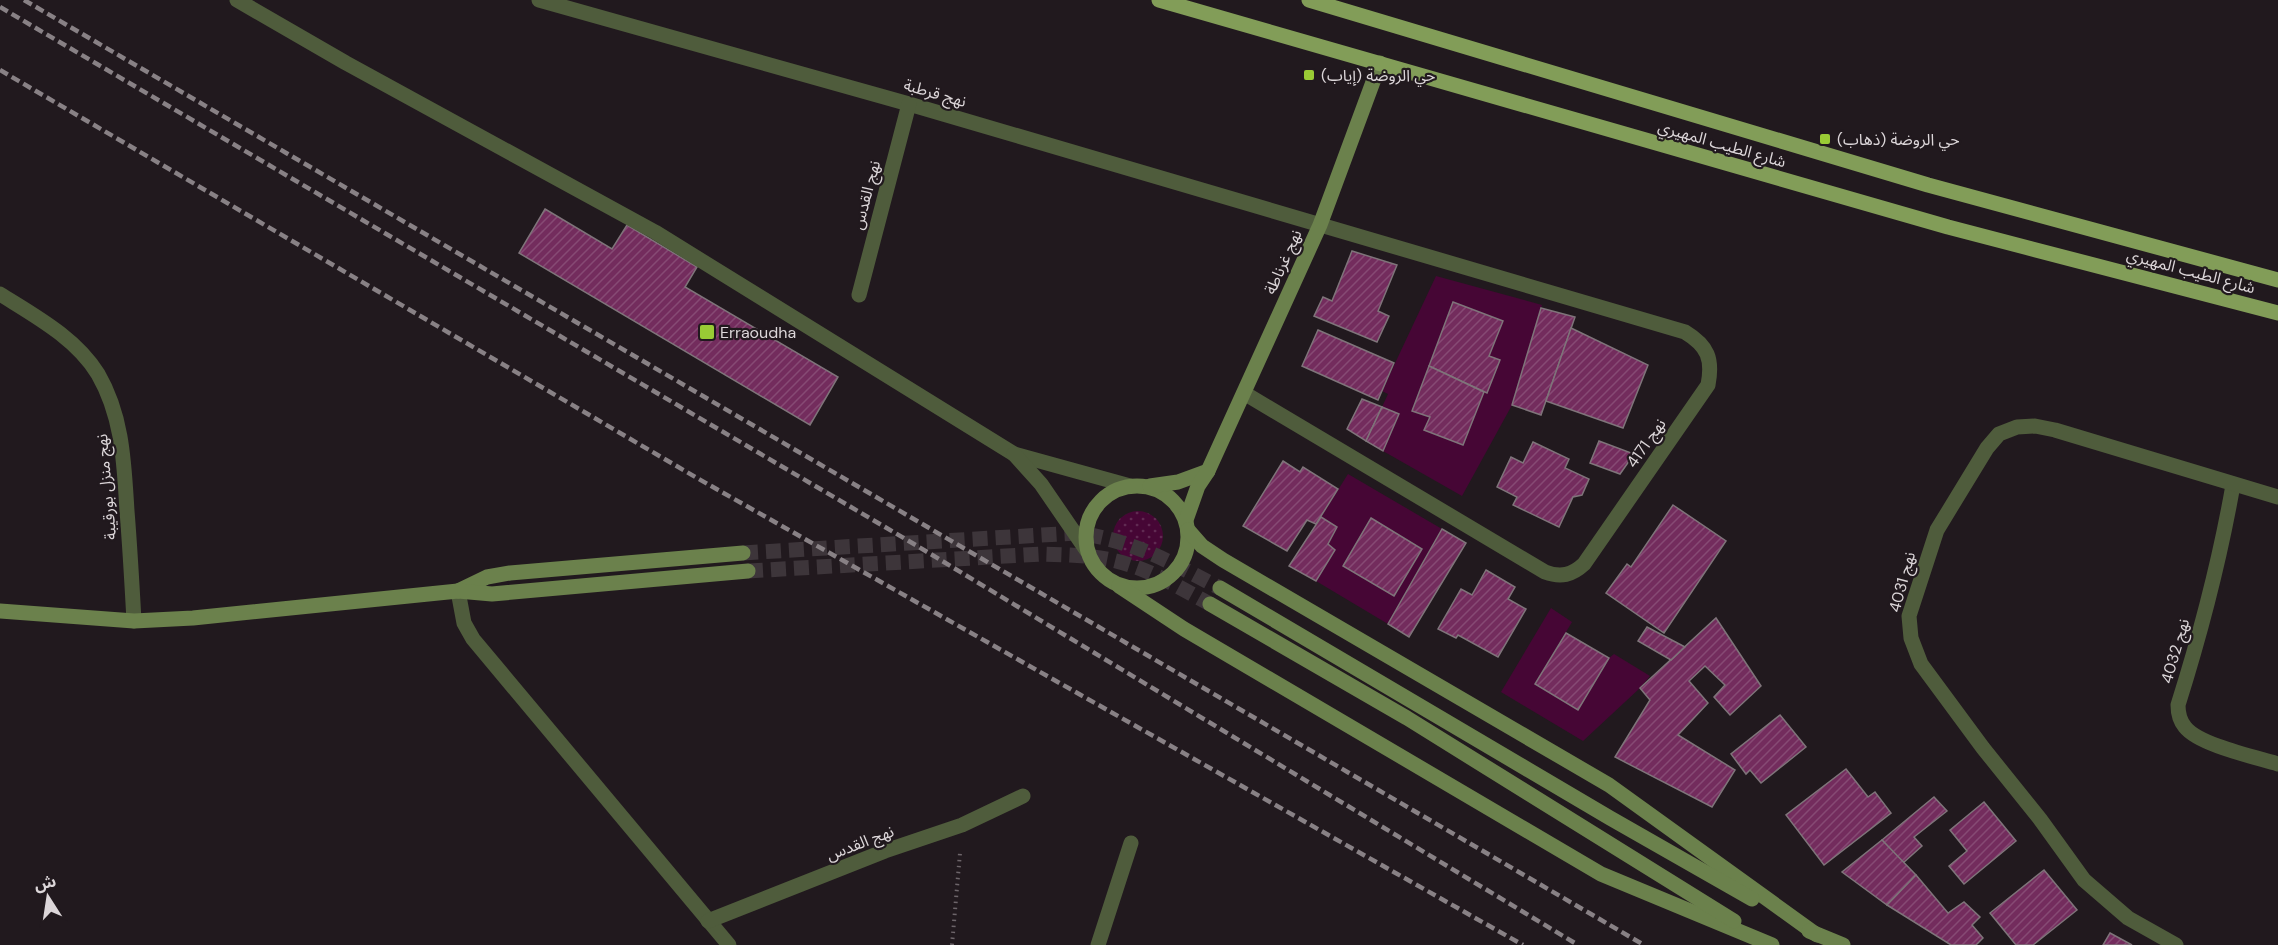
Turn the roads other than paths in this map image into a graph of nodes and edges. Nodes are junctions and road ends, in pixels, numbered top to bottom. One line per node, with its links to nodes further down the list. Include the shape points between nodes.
1 (237, 0): 13 (street, via 655,232)
2 (538, 0): 6 (street, نهج قرطبة)
3 (1159, 0): 5 (main road, شارع الطيب المهيري)
4 (1309, 0): 8 (main road, شارع الطيب المهيري, via 1928,185)
5 (1380, 63): 7 (street, نهج غرناطة); 11 (main road, شارع الطيب المهيري, via 1936,224)
6 (909, 104): 7 (street, نهج قرطبة); 10 (street, نهج القدس)
7 (1320, 225): 12 (street, نهج غرناطة); 12 (street, نهج 4171, via 1685,332 1698,340 1710,360 1708,385 1584,564 1566,575 1545,572)
8 (2278, 280)
9 (0, 294): 28 (street, نهج منزل بورقيبة, via 48,324 75,347 98,373 113,405 123,441)
10 (858, 295)
11 (2278, 313)
12 (1244, 393): 14 (street, نهج غرناطة)
13 (1014, 454): 16 (street); 20 (street, via 1047,492)
14 (1208, 471): 17 (street, via 1179,482); 19 (street, نهج غرناطة, via 1198,486)
15 (2233, 485): 18 (street, نهج 4031); 29 (street, نهج 4032, via 2222,549 2178,714 2195,736); 38 (street, نهج 4031, via 2055,430 2017,427 1999,435 1987,448 1937,530 1909,616 1911,638 1922,664 2085,880 2128,918)
16 (1130, 486): 17 (street); 20 (street, via 1113,491 1089,516 1085,533)
17 (1148, 487): 19 (street, via 1177,504)
18 (2278, 497)
19 (1187, 525): 23 (street, via 1186,553 1167,579 1136,589); 33 (street, via 1202,546 1222,560 1609,785)
20 (1087, 551): 23 (street, via 1094,566)
21 (743, 553): 25 (street, via 510,573 488,577)
22 (748, 571): 25 (street, via 492,594)
23 (1119, 586): 36 (street, via 1184,629 1601,874)
24 (1220, 588): 33 (street)
25 (458, 591): 28 (street); 32 (street, via 464,623 473,639)
26 (1210, 604): 36 (street, via 1407,718)
27 (0, 611): 28 (street)
28 (134, 621)
29 (2278, 764)
30 (1023, 796): 32 (street, نهج القدس, via 962,825)
31 (1131, 843): 35 (street)
32 (708, 921): 34 (street)
33 (1817, 935): 37 (street)
34 (729, 945)
35 (1098, 945)
36 (1772, 945)
37 (1843, 945)
38 (2176, 945)

